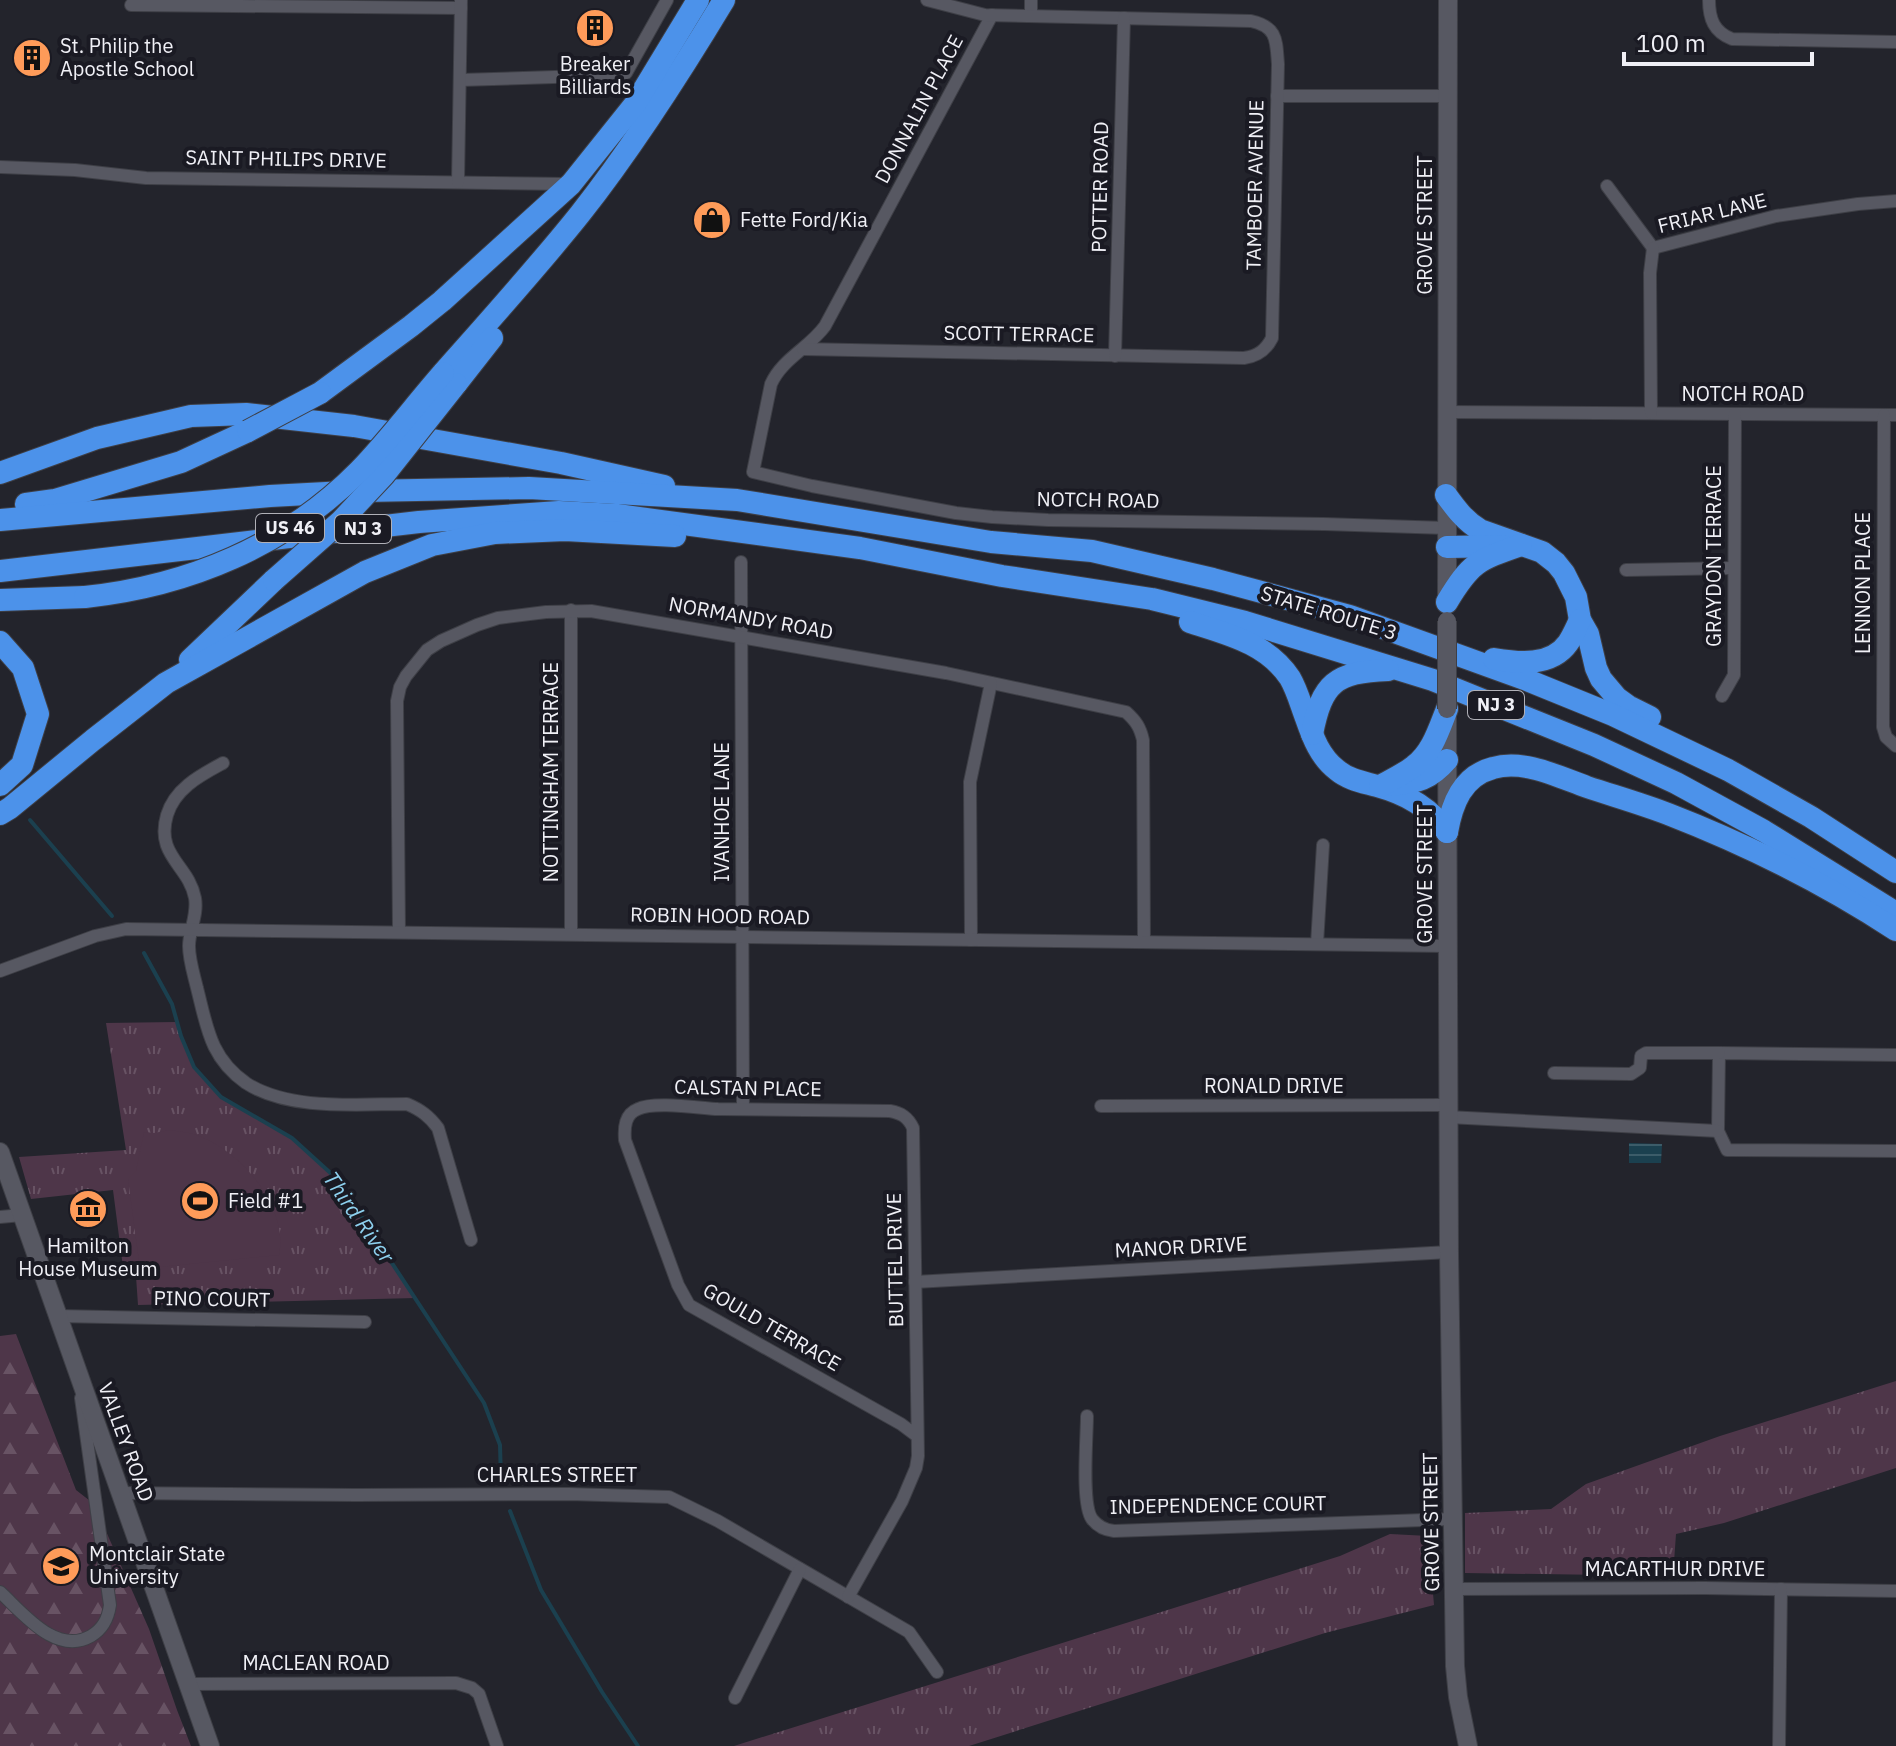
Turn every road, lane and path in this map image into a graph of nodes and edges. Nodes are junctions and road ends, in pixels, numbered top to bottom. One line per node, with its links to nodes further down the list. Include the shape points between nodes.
1 (667, 0): 14 (street, via 626,73)
2 (698, 0): 19 (highway, via 635,104)
3 (724, 0): 26 (highway, US 46, via 588,203)
4 (927, 0): 10 (street, TAMBOER AVENUE)
5 (1031, 0): 11 (street)
6 (1448, 0): 16 (street, GROVE STREET)
7 (1709, 0): 13 (street, via 1710,18 1732,39)
8 (461, 4): 9 (street); 14 (street)
9 (131, 5)
10 (992, 15): 11 (street, TAMBOER AVENUE); 23 (street, DONNALIN PLACE, via 825,326)
11 (1031, 16): 12 (street, TAMBOER AVENUE)
12 (1124, 18): 15 (street, TAMBOER AVENUE, via 1259,23 1275,36); 24 (street, POTTER ROAD)
13 (1896, 42)
14 (460, 80): 18 (street)
15 (1277, 96): 16 (street); 25 (street, TAMBOER AVENUE, via 1272,338 1254,356)
16 (1448, 96): 27 (street, GROVE STREET)
17 (0, 167): 18 (street, SAINT PHILIPS DRIVE, via 146,178)
18 (458, 182): 19 (street, SAINT PHILIPS DRIVE)
19 (571, 184): 35 (highway, bridge, via 442,301 320,393 181,462 55,500)
20 (1607, 186): 22 (street)
21 (1896, 201): 22 (street, FRIAR LANE, via 1776,216)
22 (1653, 248): 28 (street, FRIAR LANE)
23 (803, 349): 24 (street, SCOTT TERRACE); 31 (street, DONNALIN PLACE, via 780,368 771,384)
24 (1115, 356): 25 (street, SCOTT TERRACE)
25 (1234, 358)
26 (449, 378): 45 (highway, US 46, bridge, via 317,508 243,554 192,576 139,590); 53 (highway, bridge, via 384,475)
27 (1446, 412): 28 (street, NOTCH ROAD); 33 (street, GROVE STREET)
28 (1651, 413): 29 (street, NOTCH ROAD)
29 (1735, 414): 30 (street, NOTCH ROAD); 41 (street, GRAYDON TERRACE)
30 (1890, 415): 58 (street, LENNON PLACE, via 1883,727)
31 (753, 472): 38 (street, NOTCH ROAD, via 992,517 1324,524)
32 (0, 473): 34 (highway, via 97,438 191,416 246,414 383,431)
33 (1446, 495): 38 (street, GROVE STREET); 39 (highway, via 1472,526)
34 (715, 498): 36 (highway, NJ 3, via 529,488 364,491); 51 (highway, STATE ROUTE 3 / NJ 3, via 991,542 1092,551 1285,597)
35 (0, 508)
36 (0, 520)
37 (727, 530): 43 (highway, NJ 3, via 559,512 419,522); 44 (highway, STATE ROUTE 3 / NJ 3, via 860,548); 53 (highway, via 696,537 565,530 495,533 432,545 365,572)
38 (1446, 538): 39 (highway); 47 (street, GROVE STREET)
39 (1521, 545): 47 (highway, via 1472,567 1459,580); 48 (highway, via 1545,554 1564,573)
40 (741, 562): 49 (street, IVANHOE LANE)
41 (1734, 568): 42 (street); 55 (street, GRAYDON TERRACE, via 1734,675)
42 (1626, 570)
43 (0, 571)
44 (1061, 587): 52 (highway, STATE ROUTE 3 / NJ 3, via 1203,611); 57 (highway, via 1232,635 1260,649 1291,680)
45 (0, 600)
46 (571, 610): 49 (street, NORMANDY ROAD); 70 (street, NORMANDY ROAD, via 498,618 453,635 427,650 400,687); 71 (street, NOTTINGHAM TERRACE)
47 (1447, 612): 56 (street, GROVE STREET, bridge)
48 (1580, 620): 51 (highway, via 1563,649 1541,661); 66 (highway, via 1601,679 1617,698 1786,788)
49 (742, 636): 54 (street, NORMANDY ROAD); 72 (street, IVANHOE LANE)
50 (0, 642): 61 (highway, via 23,668 38,714 22,765)
51 (1458, 654): 66 (highway, STATE ROUTE 3 / NJ 3, via 1613,715 1714,763)
52 (1398, 669): 57 (highway, via 1341,678 1319,703); 67 (highway, STATE ROUTE 3 / NJ 3, via 1650,771 1764,831)
53 (166, 683): 63 (highway)
54 (991, 683): 73 (street, via 970,782); 74 (street, NORMANDY ROAD, via 1126,712 1135,720 1143,740)
55 (1722, 696)
56 (1447, 709): 59 (street, GROVE STREET); 62 (highway, via 1421,761)
57 (1312, 735): 62 (highway, via 1337,770)
58 (1896, 746)
59 (1447, 760): 62 (highway, via 1417,782); 64 (street, GROVE STREET)
60 (223, 763): 68 (street, via 193,780 167,814 167,850 195,897)
61 (0, 785)
62 (1380, 786): 64 (highway, via 1419,802)
63 (0, 814)
64 (1447, 832): 69 (highway, via 1455,799 1469,781 1501,766 1533,768 1712,832 1790,868); 76 (street, GROVE STREET)
65 (1323, 845): 75 (street)
66 (1890, 868)
67 (1896, 913)
68 (191, 929): 70 (street, ROBIN HOOD ROAD); 77 (street, ROBIN HOOD ROAD, via 126,929); 91 (street, via 188,947 205,1024 230,1070 264,1092 297,1101 407,1104 419,1109 438,1128)
69 (1896, 930)
70 (399, 932): 71 (street, ROBIN HOOD ROAD)
71 (571, 933): 72 (street, ROBIN HOOD ROAD)
72 (743, 935): 73 (street, ROBIN HOOD ROAD); 82 (street, IVANHOE LANE)
73 (971, 940): 74 (street, ROBIN HOOD ROAD)
74 (1144, 942): 75 (street, ROBIN HOOD ROAD)
75 (1317, 944): 76 (street, ROBIN HOOD ROAD)
76 (1447, 946): 84 (street, GROVE STREET)
77 (0, 971)
78 (1719, 1053): 79 (street); 80 (street, via 1646,1053 1631,1074); 86 (street)
79 (1896, 1055)
80 (1554, 1073)
81 (1101, 1106): 84 (street, RONALD DRIVE)
82 (743, 1109): 83 (street, CALSTAN PLACE); 85 (street, CALSTAN PLACE, via 648,1106 636,1109)
83 (877, 1111): 93 (street, BUTTEL DRIVE, via 901,1114 913,1128)
84 (1448, 1111): 86 (street, RONALD DRIVE); 92 (street, GROVE STREET)
85 (626, 1123): 98 (street, GOULD TERRACE, via 625,1140 689,1305)
86 (1718, 1131): 87 (street, via 1727,1150)
87 (1896, 1151)
88 (0, 1152): 89 (street, VALLEY ROAD)
89 (22, 1215): 90 (street); 94 (street, VALLEY ROAD)
90 (0, 1217)
91 (471, 1240)
92 (1449, 1252): 93 (street, MANOR DRIVE); 100 (street, GROVE STREET)
93 (915, 1282): 98 (street, BUTTEL DRIVE)
94 (57, 1316): 95 (street, PINO COURT); 96 (street, VALLEY ROAD)
95 (365, 1322)
96 (77, 1371): 99 (street, VALLEY ROAD); 105 (street, via 109,1614 92,1635 70,1642 46,1633)
97 (1087, 1416): 100 (street, INDEPENDENCE COURT, via 1086,1499 1091,1519 1104,1529)
98 (917, 1436): 106 (street, BUTTEL DRIVE, via 916,1468 902,1501)
99 (121, 1493): 101 (street, CHARLES STREET, via 669,1497); 108 (street, VALLEY ROAD)
100 (1452, 1519): 102 (street, GROVE STREET)
101 (800, 1569): 106 (street, CHARLES STREET); 109 (street)
102 (1454, 1589): 103 (street, MACARTHUR DRIVE); 112 (street, GROVE STREET, via 1455,1666)
103 (1781, 1589): 104 (street, MACARTHUR DRIVE); 113 (street)
104 (1896, 1591)
105 (0, 1592)
106 (848, 1597): 107 (street, CHARLES STREET, via 909,1632)
107 (937, 1672)
108 (189, 1684): 110 (street, VALLEY ROAD); 111 (street, MACLEAN ROAD, via 464,1684 479,1694)
109 (735, 1698)
110 (210, 1746)
111 (497, 1746)
112 (1468, 1746)
113 (1779, 1746)

